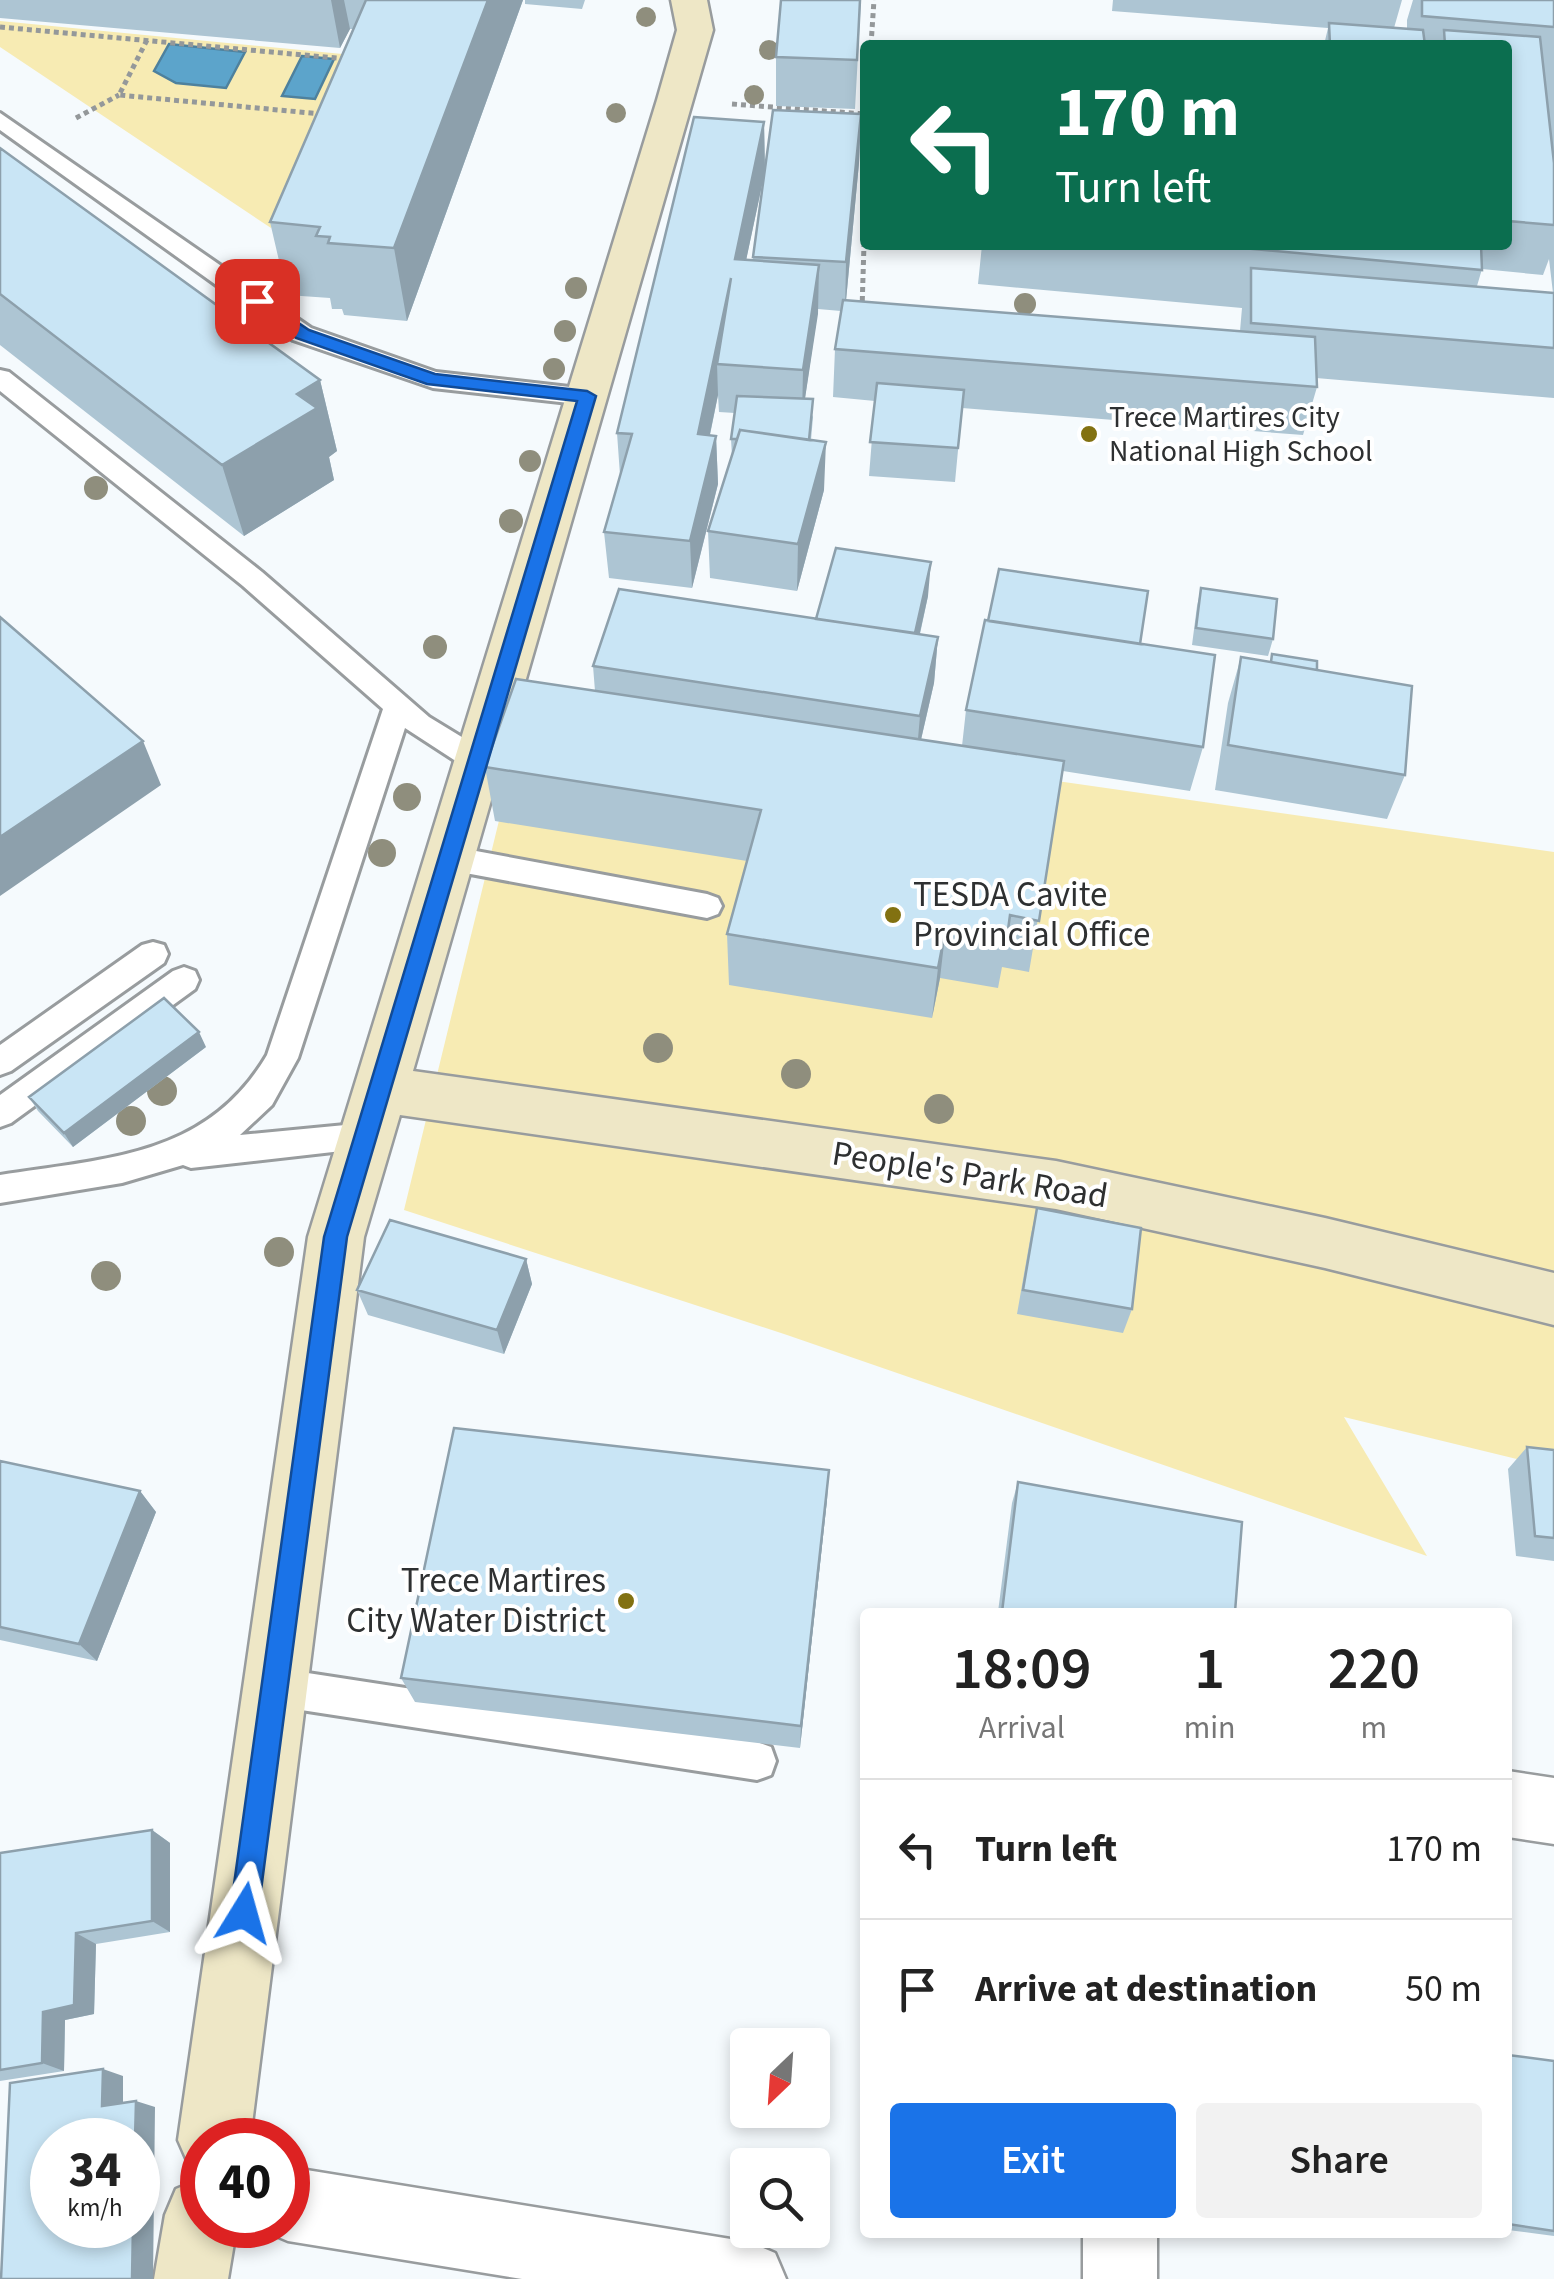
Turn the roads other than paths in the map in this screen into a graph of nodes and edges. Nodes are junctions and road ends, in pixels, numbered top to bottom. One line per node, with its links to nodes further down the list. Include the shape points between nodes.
1 (689, 0): 4 (street, via 695,30)
2 (0, 120): 4 (lane, via 302,334 433,380)
3 (0, 378): 5 (lane, via 336,649)
4 (587, 396): 6 (street)
5 (397, 710): 6 (lane); 14 (lane, via 274,1076 231,1126)
6 (478, 761): 7 (street)
7 (449, 858): 8 (lane); 13 (street)
8 (707, 906)
9 (153, 954): 11 (lane)
10 (184, 980): 12 (lane)
11 (0, 1062)
12 (0, 1113)
13 (372, 1113): 14 (lane); 16 (street, People's Park Road, via 1056,1185); 17 (street, via 336,1237)
14 (179, 1155): 15 (lane)
15 (0, 1189)
16 (1554, 1299)
17 (274, 1687): 18 (lane); 21 (street)
18 (757, 1762)
19 (1512, 1805): 20 (street)
20 (1554, 1811)
21 (217, 2118)
22 (310, 2208): 26 (street)
23 (1120, 2238): 27 (street)
24 (196, 2248): 25 (street)
25 (191, 2279)
26 (749, 2279)
27 (1120, 2279)

